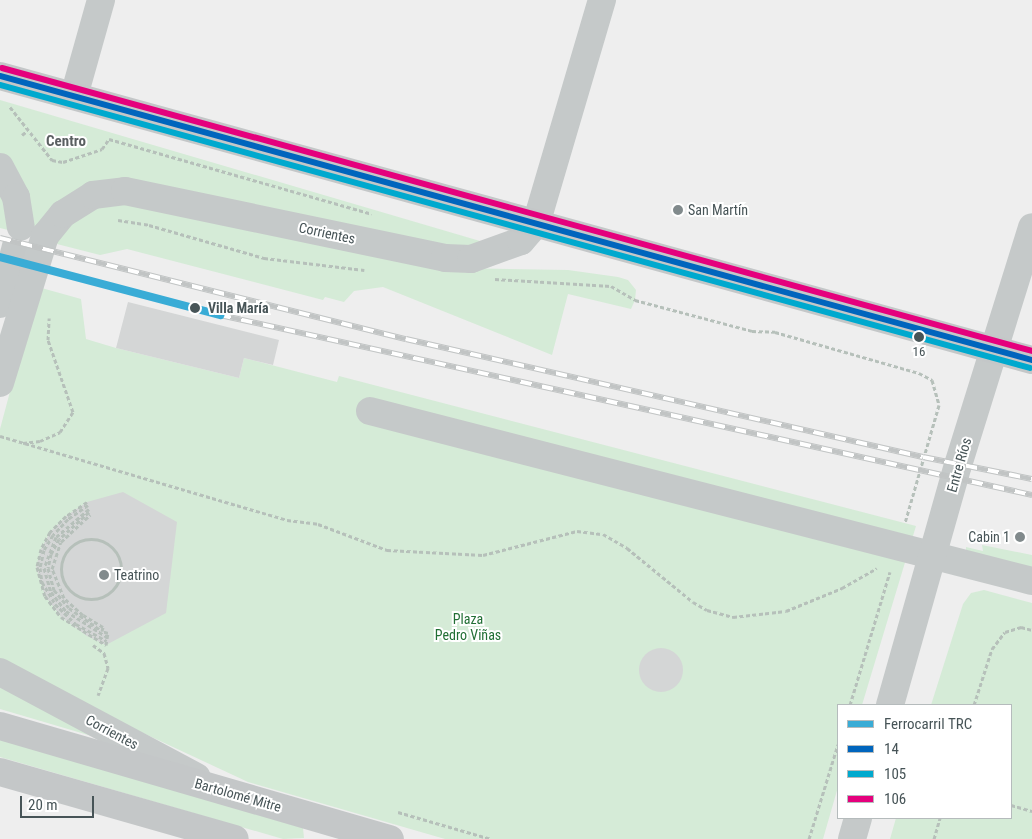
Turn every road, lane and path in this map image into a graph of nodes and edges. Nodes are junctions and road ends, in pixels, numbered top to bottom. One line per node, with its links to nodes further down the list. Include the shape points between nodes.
1 (101, 0): 4 (street)
2 (602, 0): 11 (street, Corrientes)
3 (0, 76): 4 (main road)
4 (74, 96): 11 (main road)
5 (5, 106): 6 (path, via 11,108)
6 (27, 131): 7 (path); 9 (path, via 52,160 63,162 102,149 109,138)
7 (22, 135)
8 (0, 167): 12 (street, via 16,197)
9 (377, 215)
10 (112, 220): 15 (path, via 149,225 264,258)
11 (536, 224): 19 (main road); 21 (street, Corrientes, via 521,240 496,252 458,259 131,192 94,195 63,214 45,236)
12 (21, 226)
13 (1032, 226): 19 (street, Entre Ríos)
14 (10, 269): 17 (street)
15 (366, 270)
16 (494, 279): 27 (path, via 610,286 635,300 752,331 775,332 919,373 932,380 939,405)
17 (0, 304)
18 (49, 312): 24 (path, via 48,340 73,412 60,432 40,441)
19 (994, 350): 20 (main road); 28 (street, Entre Ríos)
20 (1032, 360)
21 (0, 383)
22 (370, 410): 27 (street)
23 (0, 436): 24 (path)
24 (23, 443): 27 (path, via 287,520 318,524 387,550 483,555 577,531 603,534 627,548 692,602 733,617 762,616 802,604 842,588)
25 (89, 509): 31 (path, via 61,542 52,569 64,598 103,627 102,631 108,633); 31 (path, via 56,537 47,553 44,568 51,592 66,611); 31 (path, via 66,516 50,532 36,568 45,596 61,616 87,636 106,645)
26 (78, 542): 26 (path, via 101,541 118,557 118,581 101,597 76,595 63,580 62,560)
27 (897, 552): 28 (street); 34 (path)
28 (934, 553): 29 (street); 35 (street, Entre Ríos)
29 (1032, 580)
30 (1032, 630): 36 (path, via 1021,627 1005,632 992,649)
31 (107, 639)
32 (93, 645): 37 (path, via 104,653 108,668)
33 (0, 672): 37 (street, Corrientes)
34 (850, 704)
35 (890, 704)
36 (974, 704)
37 (86, 718): 41 (street, Corrientes)
38 (0, 726): 41 (main road, Bartolomé Mitre)
39 (837, 747): 51 (path)
40 (0, 772): 48 (main road)
41 (225, 791): 47 (main road, Bartolomé Mitre)
42 (1012, 805): 44 (path)
43 (393, 811): 50 (path)
44 (1032, 812)
45 (858, 819): 52 (street)
46 (940, 819): 53 (path)
47 (358, 834): 49 (main road, Bartolomé Mitre)
48 (235, 839)
49 (390, 839)
50 (492, 839)
51 (809, 839)
52 (852, 839)
53 (934, 839)

